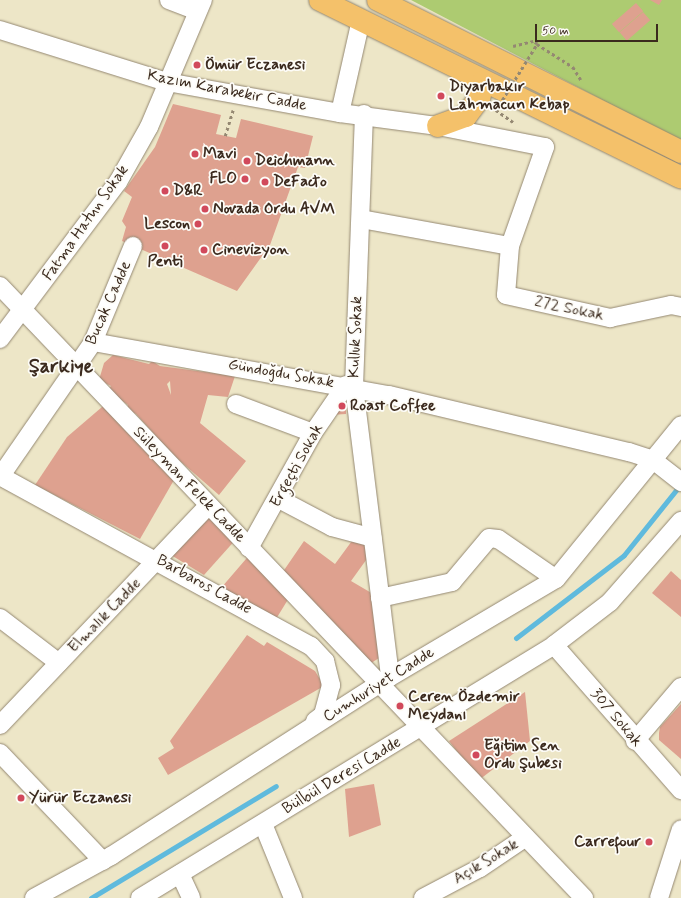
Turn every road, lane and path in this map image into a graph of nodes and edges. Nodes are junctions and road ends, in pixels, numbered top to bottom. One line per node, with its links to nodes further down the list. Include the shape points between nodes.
1 (169, 0): 4 (street, Fatma Hatun Sokak)
2 (320, 0): 5 (highway)
3 (378, 0): 21 (highway)
4 (200, 5): 11 (street, Fatma Hatun Sokak)
5 (361, 20): 9 (highway); 15 (street)
6 (0, 30): 11 (street, Kazım Karabekir Cadde)
7 (537, 44): 8 (path, bridge, via 533,41); 10 (path, via 573,67); 14 (path, bridge)
8 (510, 46)
9 (483, 81): 17 (highway, via 479,99 466,116); 22 (highway)
10 (582, 81)
11 (167, 82): 12 (street, Kazım Karabekir Cadde); 28 (street, Fatma Hatun Sokak, via 149,127 118,182)
12 (238, 95): 15 (street, Kazım Karabekir Cadde); 19 (path)
13 (493, 107): 14 (path, bridge)
14 (496, 110): 18 (path)
15 (340, 113): 16 (street, Kazım Karabekir Cadde)
16 (364, 114): 17 (street, Kazım Karabekir Cadde); 23 (street, Kulluk Sokak)
17 (438, 126): 20 (street, Kazım Karabekir Cadde)
18 (519, 126)
19 (225, 136)
20 (545, 147): 25 (street, 272 Sokak)
21 (681, 152)
22 (681, 178)
23 (360, 219): 25 (street); 32 (street, Kulluk Sokak)
24 (133, 246): 30 (street, Bucak Cadde)
25 (510, 246): 27 (street, 272 Sokak, via 506,295 610,318 671,305)
26 (0, 286): 28 (street, Süleyman Felek Cadde)
27 (681, 307)
28 (24, 311): 29 (street, Fatma Hatun Sokak); 31 (street, Süleyman Felek Cadde)
29 (0, 340)
30 (93, 342): 31 (street, Bucak Cadde); 32 (street, Gündoğdu Sokak)
31 (77, 367): 37 (street, Bucak Cadde); 40 (street, Süleyman Felek Cadde)
32 (350, 386): 35 (street, Ergeçti Sokak); 36 (street, Gündoğdu Sokak); 42 (street, Kulluk Sokak)
33 (236, 404): 35 (street)
34 (681, 425): 36 (street, Cumhuriyet Cadde)
35 (313, 433): 39 (street, Ergeçti Sokak)
36 (653, 460): 38 (street); 45 (street, Cumhuriyet Cadde)
37 (0, 476): 44 (street, Barbaros Cadde)
38 (681, 482)
39 (279, 499): 42 (street, via 332,527); 43 (street, Ergeçti Sokak)
40 (208, 506): 43 (street, Süleyman Felek Cadde); 44 (street, Elmalık Cadde)
41 (681, 521): 48 (street, Bülbül Deresi Cadde, via 610,602)
42 (373, 538): 46 (street, Kulluk Sokak)
43 (249, 548): 50 (street, Süleyman Felek Cadde)
44 (158, 560): 49 (street, Elmalık Cadde); 54 (street, Barbaros Cadde, via 284,629 311,646 325,661 330,672 329,699 323,714)
45 (556, 578): 46 (street, via 498,539 489,538 452,582); 50 (street, Cumhuriyet Cadde)
46 (380, 598): 50 (street, Kulluk Sokak)
47 (0, 618): 49 (street)
48 (554, 644): 53 (street, Bülbül Deresi Cadde); 55 (street, 307 Sokak)
49 (60, 664): 52 (street, Elmalık Cadde)
50 (384, 680): 53 (street, Süleyman Felek Cadde); 54 (street, Cumhuriyet Cadde)
51 (681, 687): 55 (street)
52 (0, 725)
53 (422, 727): 58 (street, Bülbül Deresi Cadde); 60 (street, Süleyman Felek Cadde)
54 (300, 735): 61 (street, Cumhuriyet Cadde)
55 (635, 741): 57 (street, 307 Sokak)
56 (0, 753): 61 (street)
57 (681, 790)
58 (263, 824): 62 (street, Bülbül Deresi Cadde); 66 (street)
59 (681, 829): 69 (street)
60 (526, 837): 67 (street, Açık Sokak, via 480,868); 68 (street, Süleyman Felek Cadde)
61 (103, 861): 63 (street, Cumhuriyet Cadde)
62 (180, 874): 64 (street, Bülbül Deresi Cadde); 65 (street)
63 (34, 898)
64 (140, 898)
65 (191, 898)
66 (293, 898)
67 (423, 898)
68 (584, 898)
69 (659, 898)

